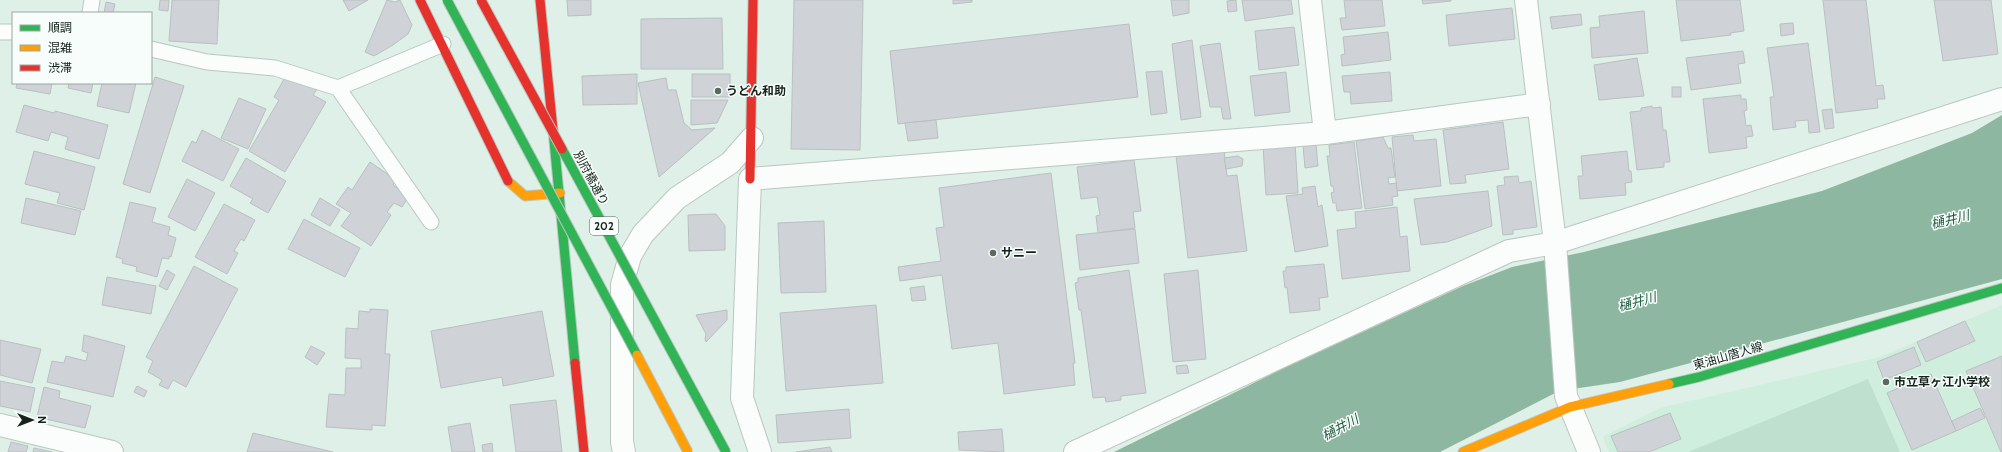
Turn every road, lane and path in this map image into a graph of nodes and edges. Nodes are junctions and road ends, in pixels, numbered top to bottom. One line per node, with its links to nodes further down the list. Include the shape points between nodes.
1 (92, 0): 9 (lane)
2 (420, 0): 12 (main road)
3 (447, 0): 29 (main road, 202, bridge)
4 (481, 0): 30 (main road, 別府橋通り / 202, bridge)
5 (540, 0): 20 (main road)
6 (753, 0): 18 (main road)
7 (1310, 0): 17 (street)
8 (1526, 0): 16 (street)
9 (90, 12)
10 (0, 32): 11 (lane)
11 (12, 32)
12 (443, 44): 14 (lane); 20 (main road, via 509,182 525,196)
13 (152, 49): 14 (lane, via 207,62 275,68)
14 (338, 88): 21 (lane)
15 (2002, 99): 22 (street)
16 (1538, 104): 17 (street); 22 (street)
17 (1325, 133): 19 (street)
18 (752, 138): 19 (main road); 28 (street, via 730,163 677,198 643,234 630,256 622,285)
19 (750, 179): 31 (street, via 742,398)
20 (560, 193): 27 (main road)
21 (432, 222)
22 (1555, 248): 24 (street); 32 (street, via 1509,251)
23 (2002, 288): 24 (main road, 東油山唐人線, via 1699,377)
24 (1568, 401): 33 (main road, 東油山唐人線); 34 (street)
25 (0, 425): 26 (street)
26 (112, 452)
27 (584, 452)
28 (624, 452)
29 (688, 452)
30 (726, 452)
31 (760, 452)
32 (1075, 452)
33 (1463, 452)
34 (1589, 452)

